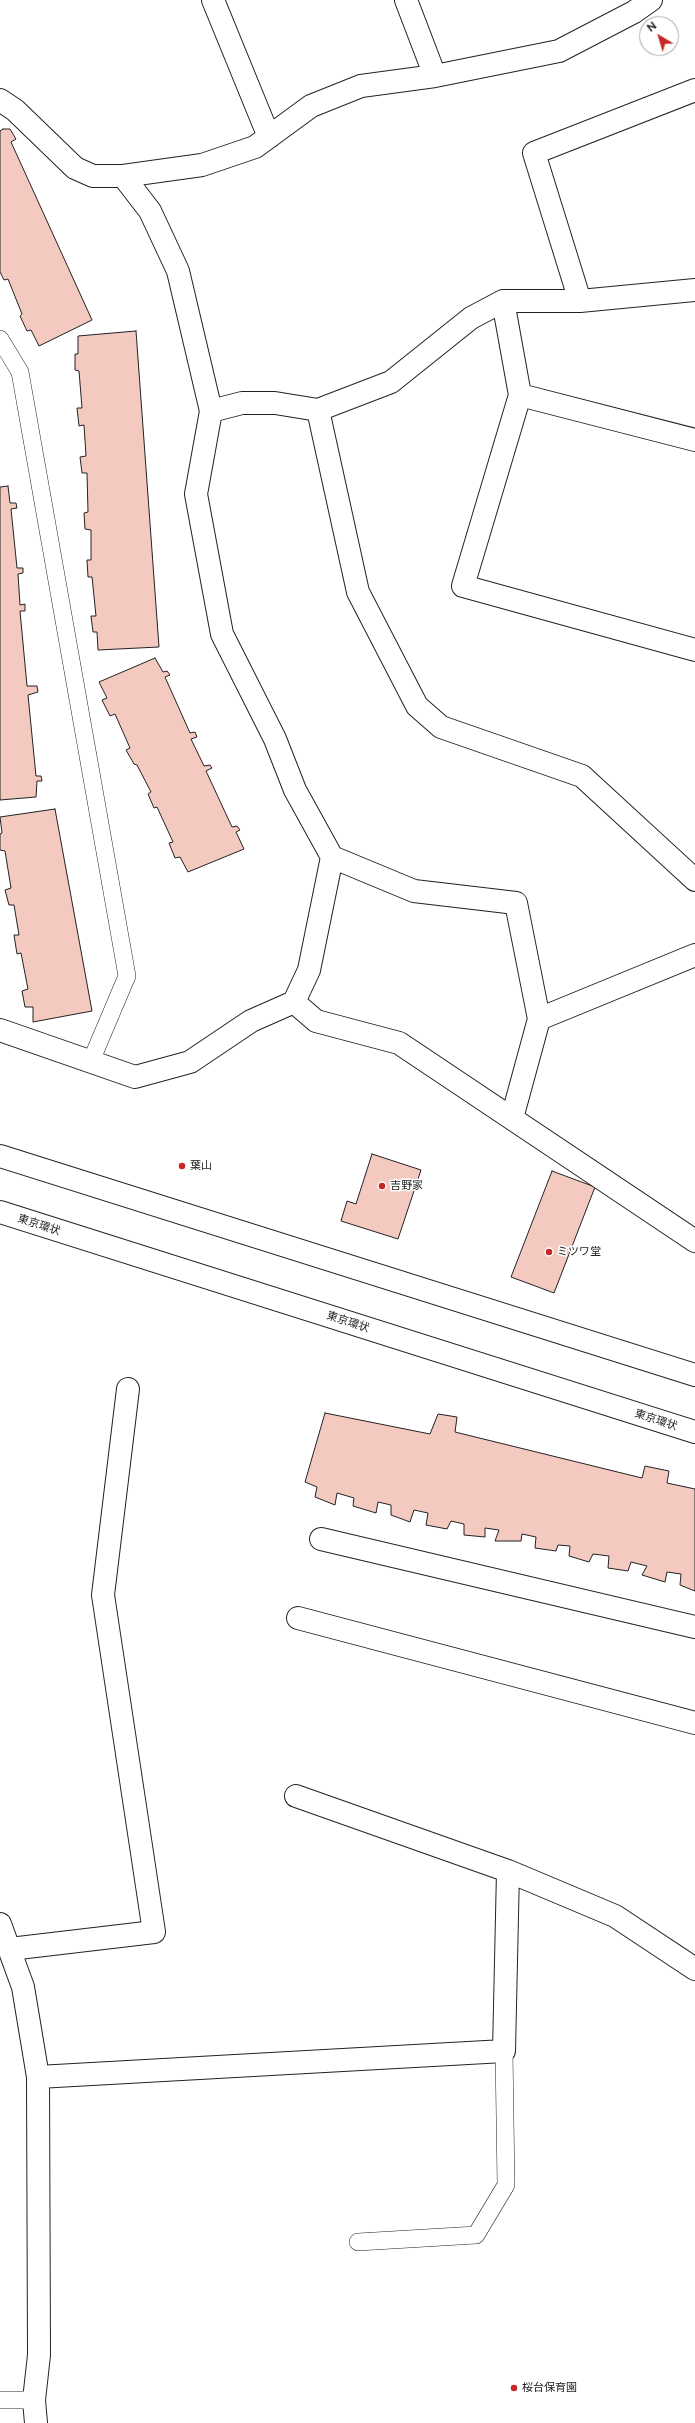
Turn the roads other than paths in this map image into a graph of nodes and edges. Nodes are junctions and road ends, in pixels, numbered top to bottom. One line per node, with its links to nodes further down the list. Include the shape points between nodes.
1 (213, 0): 7 (main road)
2 (406, 0): 4 (main road)
3 (651, 0): 4 (main road, via 634,12 558,51)
4 (435, 76): 7 (main road, via 361,86 311,106)
5 (695, 90): 11 (main road, via 534,153)
6 (0, 100): 8 (main road, via 15,110 75,168 93,176)
7 (269, 137): 8 (main road, via 255,147 202,165)
8 (123, 176): 15 (main road, via 150,211 178,271)
9 (695, 290): 11 (main road)
10 (503, 301): 11 (main road); 13 (main road); 14 (main road, via 471,318 391,382)
11 (580, 301)
12 (0, 339): 24 (lane, via 20,372 127,976)
13 (520, 395): 16 (main road); 17 (main road, via 463,586)
14 (318, 410): 15 (main road, via 269,403 242,403); 19 (main road, via 358,592 417,706 441,727 582,776)
15 (211, 411): 18 (main road, via 196,494 222,634 275,739 295,790)
16 (695, 440)
17 (695, 650)
18 (332, 857): 21 (main road, via 309,970); 22 (main road, via 414,892 516,903)
19 (695, 880)
20 (695, 955): 22 (main road)
21 (294, 1002): 24 (main road, via 251,1021 190,1062 135,1077); 25 (main road, via 316,1021 399,1044)
22 (539, 1019): 25 (main road)
23 (0, 1030): 24 (main road)
24 (90, 1062)
25 (512, 1118): 28 (main road)
26 (0, 1156): 29 (main road)
27 (0, 1212): 31 (main road, 東京環状)
28 (695, 1241)
29 (695, 1375)
30 (128, 1389): 39 (main road, via 103,1595 154,1932)
31 (695, 1432)
32 (321, 1539): 34 (main road)
33 (298, 1618): 35 (main road)
34 (695, 1627)
35 (695, 1723)
36 (296, 1796): 37 (main road)
37 (508, 1871): 40 (main road, via 615,1916); 41 (main road)
38 (0, 1924): 39 (main road)
39 (10, 1949): 42 (main road, via 23,1987)
40 (695, 1969)
41 (504, 2051): 42 (main road); 43 (lane, via 506,2185 476,2235)
42 (38, 2076): 45 (main road, via 39,2355)
43 (358, 2242)
44 (0, 2400): 45 (lane)
45 (34, 2400): 46 (main road)
46 (36, 2423)

